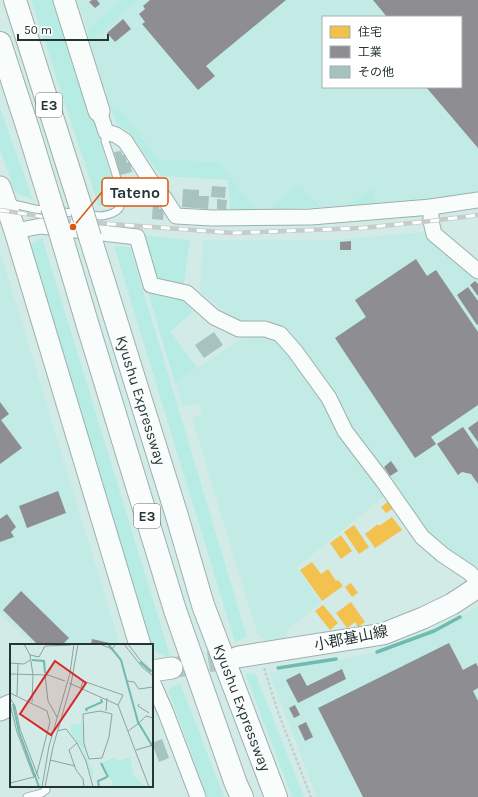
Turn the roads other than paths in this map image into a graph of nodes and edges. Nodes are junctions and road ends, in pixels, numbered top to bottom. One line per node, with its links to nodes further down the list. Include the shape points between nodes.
1 (15, 0): 22 (highway, Kyushu Expressway / E3, bridge, via 203,605)
2 (64, 0): 4 (street)
3 (0, 43): 21 (highway, Kyushu Expressway / E3, bridge, via 175,610)
4 (99, 111): 5 (street)
5 (106, 132): 6 (lane, via 105,140 121,192 122,204 118,211 109,216 102,216 35,209); 8 (street, via 125,141 176,216 311,217)
6 (3, 195): 9 (street)
7 (478, 200): 8 (street)
8 (432, 207): 10 (street, via 431,221 434,234)
9 (15, 231): 11 (street, via 40,226 137,238 151,285 187,293 214,316 238,328 265,329 280,334 295,350 329,398 345,431 422,537 470,573); 13 (street)
10 (478, 271)
11 (478, 582)
12 (478, 588): 14 (street, 小郡基山線, via 452,604 383,634)
13 (140, 644)
14 (238, 657)
15 (153, 683): 20 (street)
16 (10, 705): 17 (street)
17 (0, 710)
18 (45, 787): 19 (lane, via 46,790 42,793)
19 (27, 797)
20 (198, 797)
21 (242, 797)
22 (276, 797)

